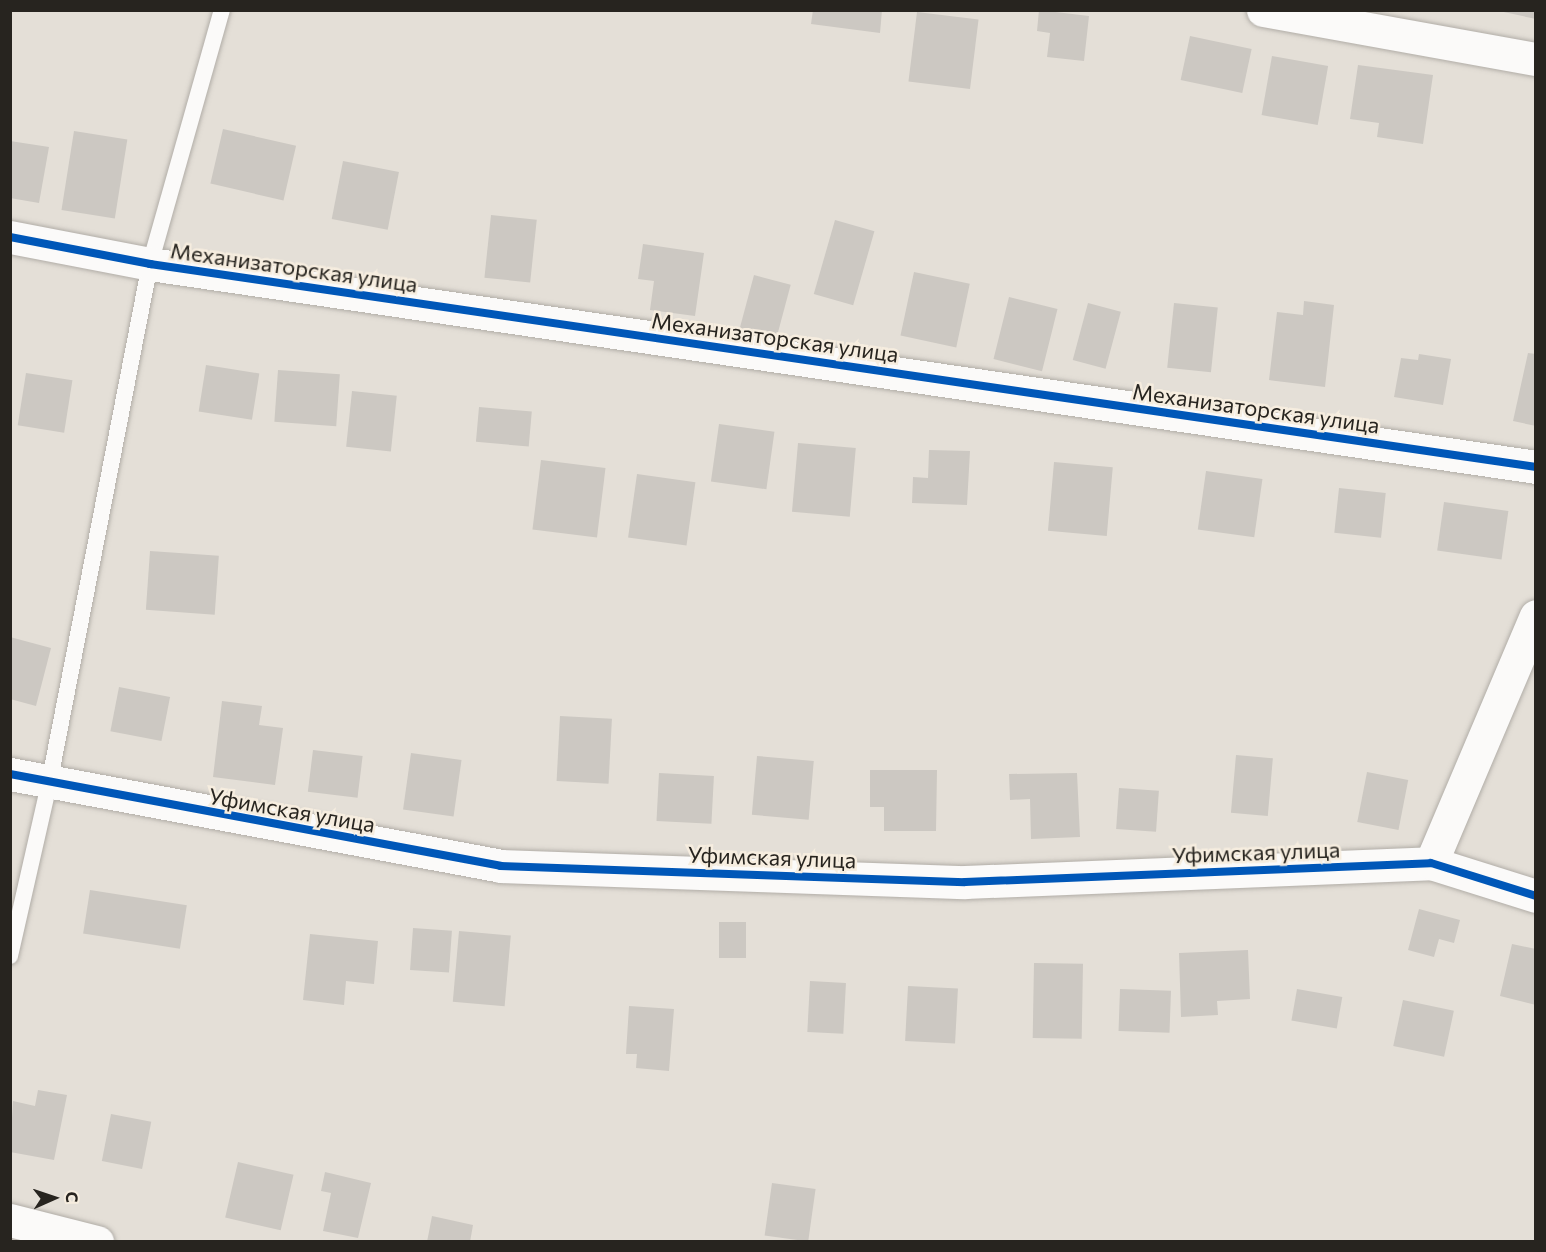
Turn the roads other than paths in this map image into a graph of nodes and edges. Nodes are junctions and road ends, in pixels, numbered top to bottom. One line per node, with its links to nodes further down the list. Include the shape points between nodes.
1 (222, 10): 5 (lane)
2 (1263, 10): 3 (street)
3 (1536, 58)
4 (10, 237): 5 (street, Механизаторская улица)
5 (150, 264): 6 (street, Механизаторская улица); 9 (lane)
6 (1536, 467)
7 (1536, 616): 10 (street)
8 (10, 774): 9 (street, Уфимская улица)
9 (49, 784): 10 (street, Уфимская улица, via 500,866 966,882); 12 (lane)
10 (1431, 862): 11 (street, Уфимская улица)
11 (1536, 896)
12 (10, 956)
13 (10, 1220): 14 (street)
14 (50, 1236): 15 (street)
15 (97, 1242)

